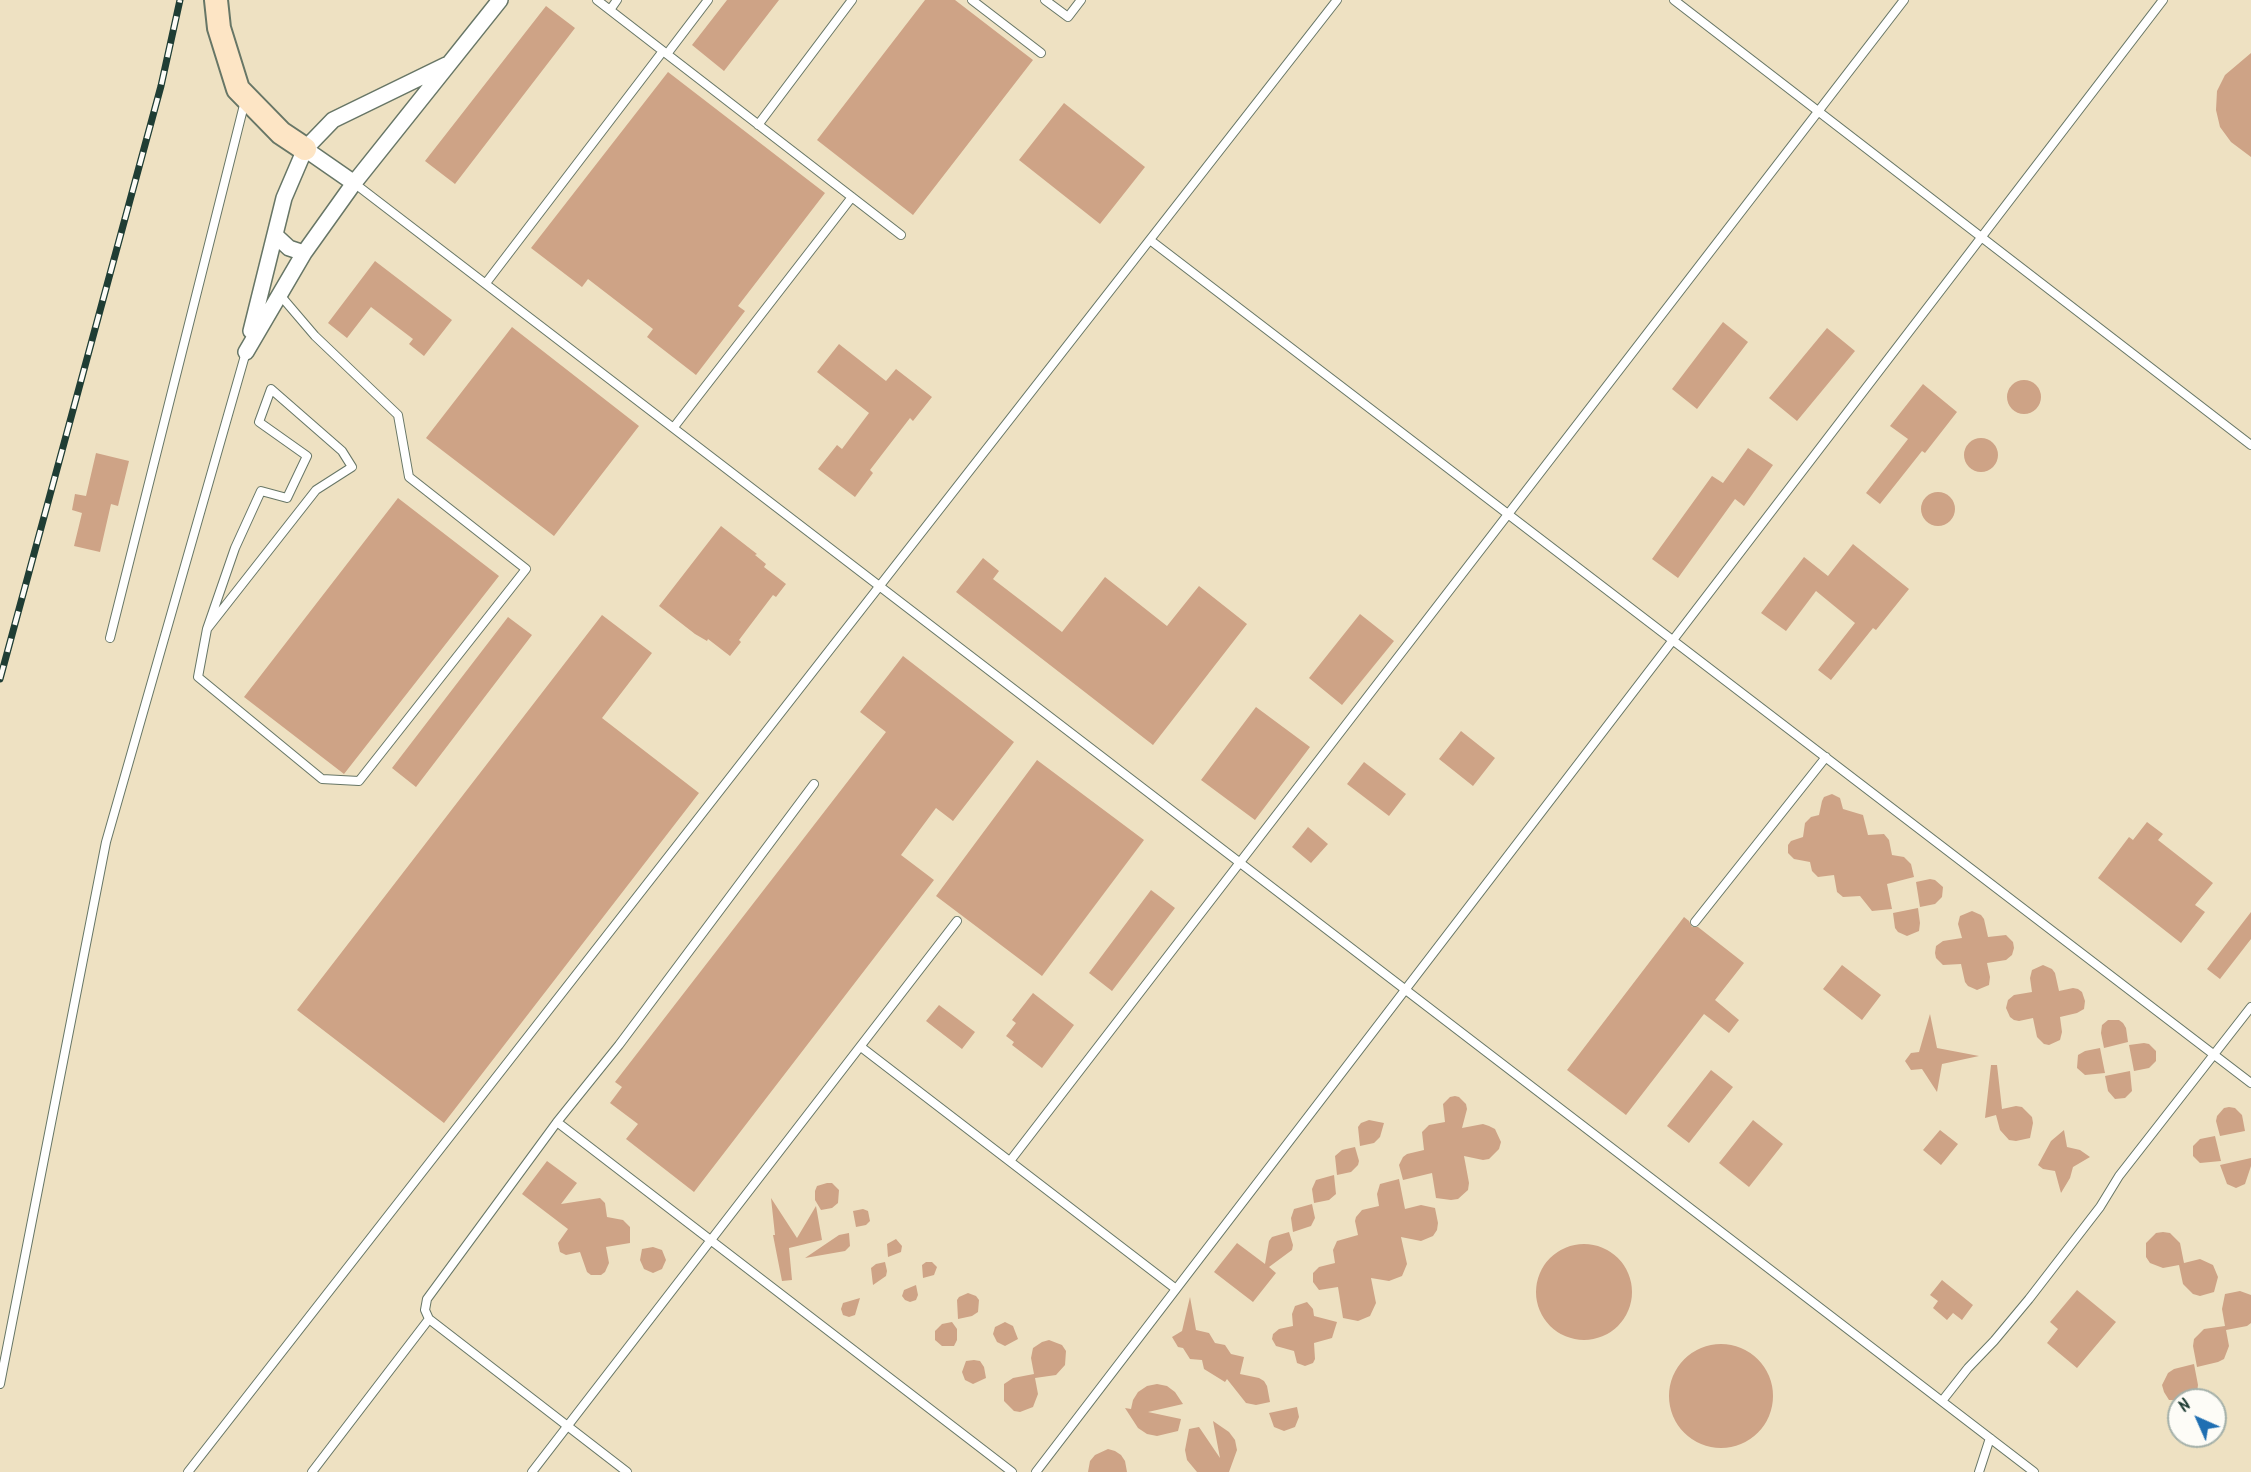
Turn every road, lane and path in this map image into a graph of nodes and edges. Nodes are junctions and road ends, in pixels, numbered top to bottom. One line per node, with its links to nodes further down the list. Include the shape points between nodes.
1 (216, 0): 18 (main road, via 219,28 238,89)
2 (500, 0): 17 (street)
3 (597, 0): 14 (lane)
4 (617, 0): 14 (lane)
5 (708, 0): 15 (lane)
6 (852, 0): 20 (lane)
7 (972, 0): 16 (lane)
8 (1045, 0): 9 (lane, via 1068,17)
9 (1081, 0)
10 (1337, 0): 27 (lane)
11 (1674, 0): 19 (lane)
12 (1904, 0): 19 (lane)
13 (2163, 0): 26 (lane)
14 (610, 10): 15 (lane)
15 (665, 53): 20 (lane); 30 (lane)
16 (1041, 53)
17 (451, 63): 21 (street, via 333,120); 22 (street)
18 (246, 97): 21 (main road, via 280,133); 38 (lane)
19 (1818, 111): 26 (lane); 35 (lane)
20 (758, 124): 23 (lane)
21 (305, 148): 22 (street); 24 (street, via 284,198)
22 (354, 183): 28 (street); 30 (lane)
23 (852, 197): 25 (lane); 33 (lane)
24 (275, 235): 28 (street, via 289,248); 29 (street)
25 (901, 235)
26 (1982, 237): 34 (lane); 39 (lane)
27 (1150, 240): 35 (lane); 36 (lane)
28 (304, 253): 31 (street)
29 (266, 269): 31 (street); 32 (street)
30 (486, 283): 33 (lane)
31 (278, 293): 32 (street); 37 (lane, via 315,336 398,415 410,477 526,569 359,781 322,779 198,677)
32 (246, 352): 55 (lane, via 106,842)
33 (674, 427): 36 (lane)
34 (2251, 445)
35 (1508, 514): 39 (lane); 42 (lane)
36 (880, 586): 42 (lane); 59 (lane)
37 (207, 629): 37 (lane, via 235,548 261,491 287,498 308,456 259,422 271,389 342,451 352,467 316,490)
38 (110, 638)
39 (1673, 640): 40 (lane); 45 (lane)
40 (1826, 757): 44 (lane); 48 (lane)
41 (814, 784): 50 (lane)
42 (1240, 863): 45 (lane); 51 (lane)
43 (957, 921): 47 (lane)
44 (1695, 922)
45 (1405, 990): 53 (lane); 56 (lane)
46 (2251, 1007): 48 (lane)
47 (861, 1047): 51 (lane); 52 (lane)
48 (2214, 1054): 49 (lane); 56 (lane, via 2029,1299)
49 (2251, 1083)
50 (557, 1122): 52 (lane); 54 (lane, via 427,1299 424,1310)
51 (1010, 1161): 53 (lane)
52 (710, 1240): 57 (lane); 63 (lane)
53 (1176, 1289): 64 (lane)
54 (429, 1319): 57 (lane); 60 (lane)
55 (0, 1384)
56 (1942, 1401): 58 (lane)
57 (567, 1426): 61 (lane); 62 (lane)
58 (1990, 1438): 65 (lane); 66 (lane)
59 (188, 1472)
60 (312, 1472)
61 (532, 1472)
62 (627, 1472)
63 (1012, 1472)
64 (1036, 1472)
65 (1979, 1472)
66 (2034, 1472)

